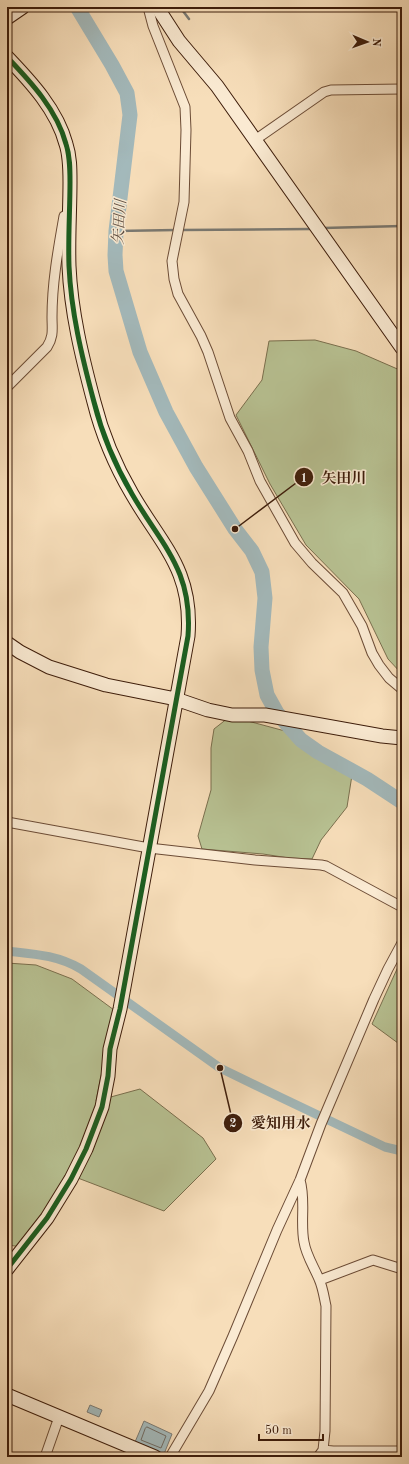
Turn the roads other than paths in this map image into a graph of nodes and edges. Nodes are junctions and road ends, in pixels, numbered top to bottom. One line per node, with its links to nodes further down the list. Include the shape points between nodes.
1 (23, 7): 4 (street)
2 (148, 7): 12 (street, via 185,107 184,202 172,261 178,294 201,336 230,418 248,451 260,481 295,542 312,564 343,593 362,626 379,665)
3 (157, 7): 7 (street, via 179,41 217,86)
4 (7, 18)
5 (8, 60): 8 (street, via 44,100 60,125 70,166)
6 (402, 89): 7 (street, via 324,92)
7 (256, 140): 9 (street)
8 (70, 214): 10 (street, via 64,216 55,263 52,340); 13 (street, via 69,266 72,305 102,431 133,496 174,558 186,590 188,636)
9 (402, 348)
10 (7, 387)
11 (7, 643): 13 (street, via 49,668 106,685)
12 (402, 689)
13 (176, 699): 14 (street, via 232,715 265,715); 16 (street)
14 (402, 738)
15 (7, 822): 16 (street)
16 (149, 848): 17 (street, via 322,865); 20 (street, via 120,1009 110,1049 102,1107 71,1179 47,1218)
17 (402, 907)
18 (402, 943): 19 (street, via 385,975 321,1124)
19 (300, 1180): 22 (street, via 303,1191 304,1244); 29 (street, via 209,1391)
20 (7, 1269)
21 (402, 1269): 22 (street, via 373,1260)
22 (320, 1280): 26 (street, via 324,1293 326,1325 326,1424)
23 (7, 1395): 24 (street)
24 (59, 1417): 27 (street); 28 (street)
25 (402, 1451): 26 (street)
26 (321, 1453)
27 (45, 1457)
28 (154, 1457)
29 (170, 1457)

